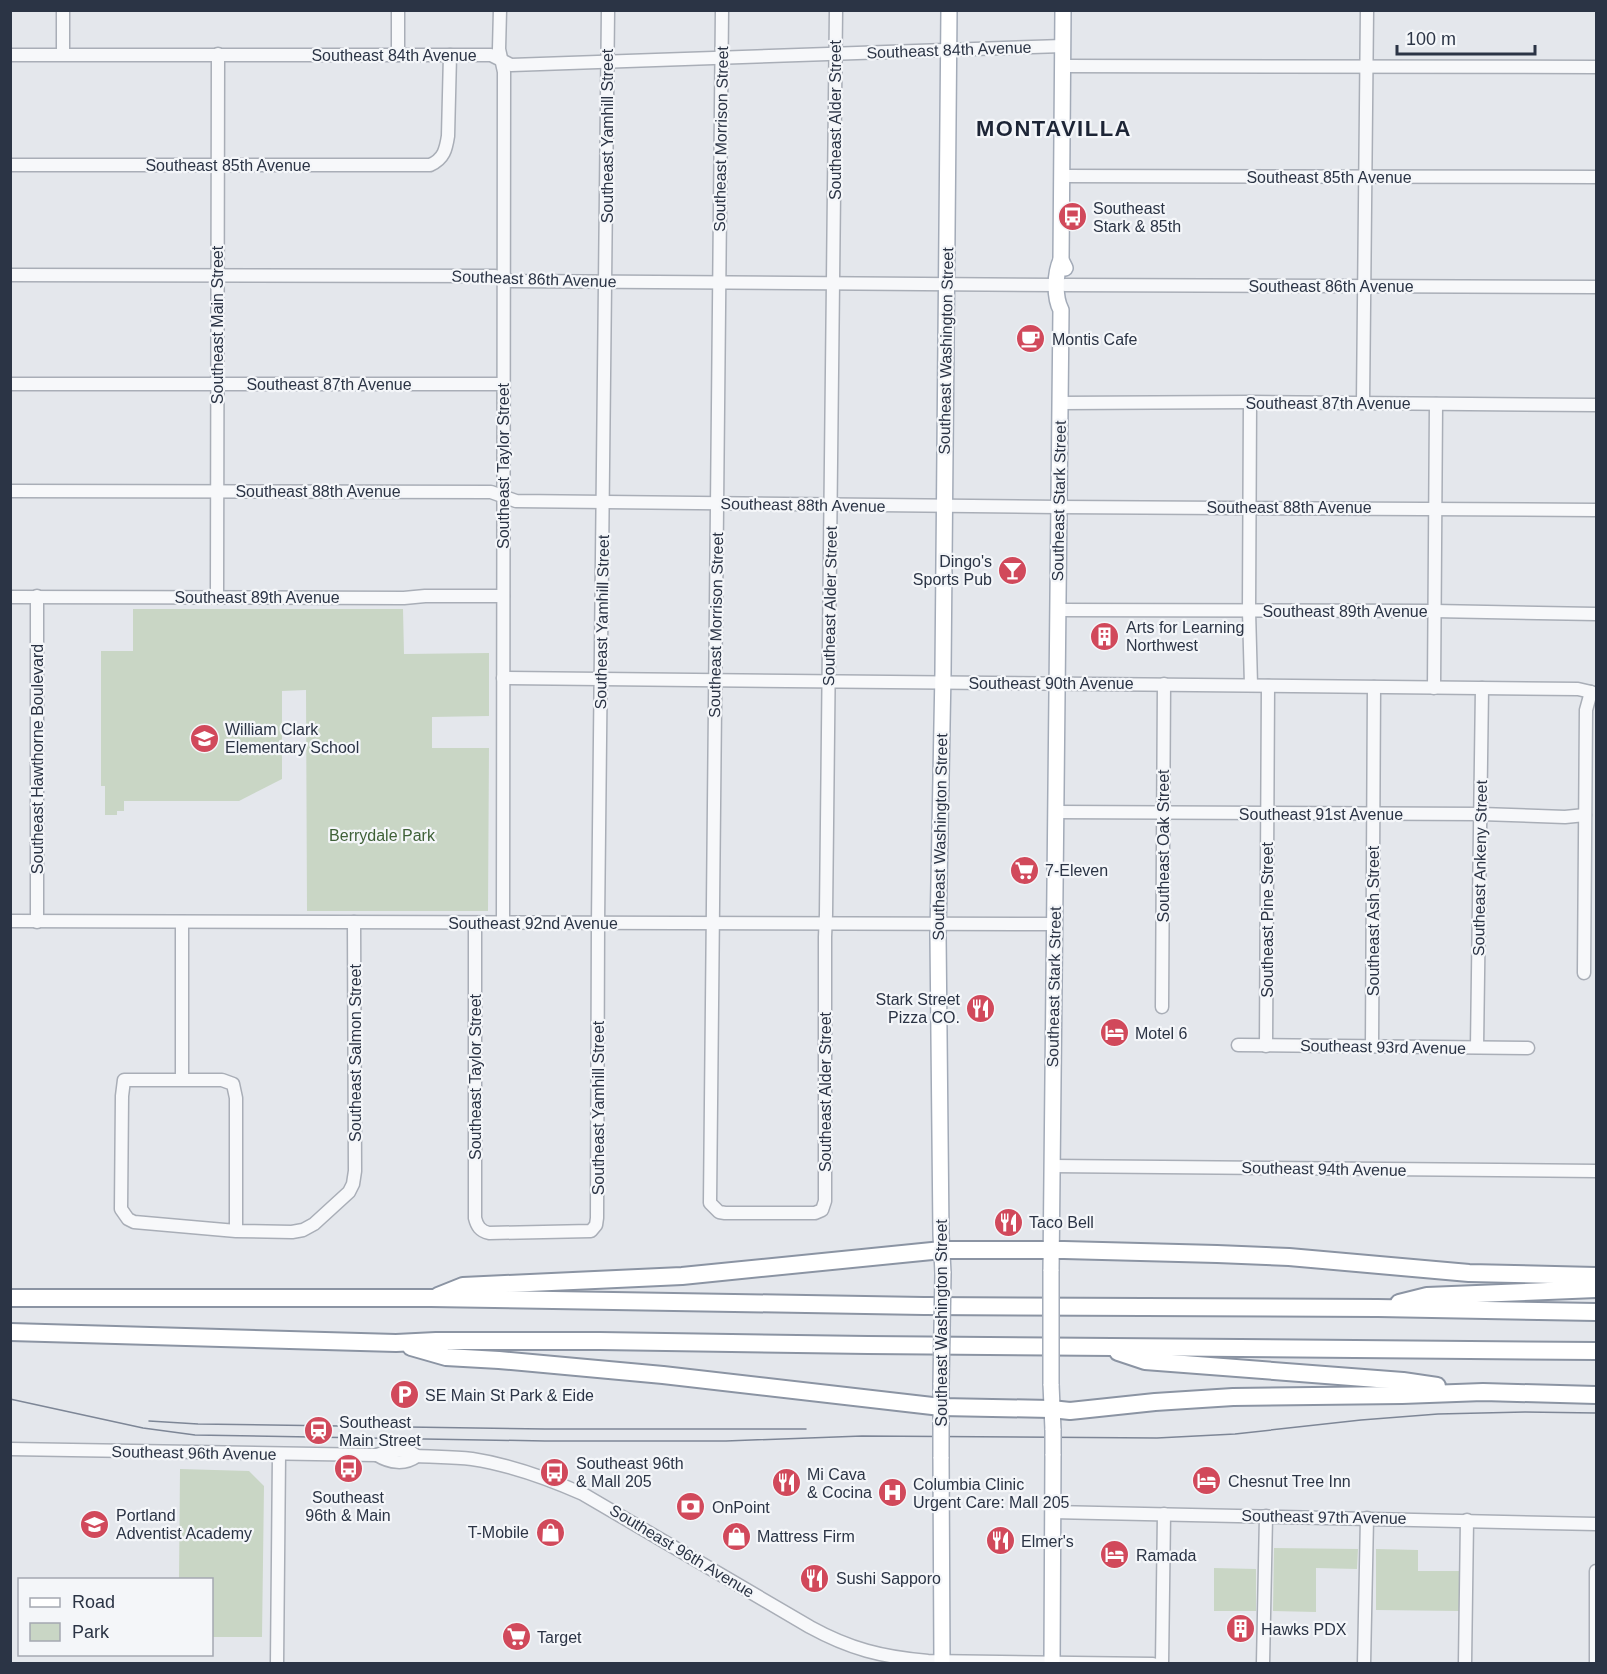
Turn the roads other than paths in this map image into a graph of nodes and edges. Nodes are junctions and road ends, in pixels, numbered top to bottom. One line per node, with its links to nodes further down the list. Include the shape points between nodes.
1 (63, 10): 12 (street)
2 (398, 10): 16 (street)
3 (500, 10): 19 (street, Southeast Taylor Street)
4 (608, 10): 20 (street, Southeast Yamhill Street)
5 (722, 10): 18 (street, Southeast Morrison Street)
6 (836, 10): 14 (street, Southeast Alder Street)
7 (949, 10): 11 (main road, Southeast Washington Street)
8 (1063, 10): 10 (main road, Southeast Stark Street)
9 (1367, 10): 22 (street)
10 (1063, 46): 11 (street, Southeast 84th Avenue); 21 (main road, Southeast Stark Street)
11 (948, 51): 14 (street, Southeast 84th Avenue); 35 (main road, Southeast Washington Street)
12 (63, 54): 13 (street, Southeast 84th Avenue); 15 (street, Southeast 84th Avenue)
13 (218, 54): 16 (street, Southeast 84th Avenue); 25 (street, Southeast Main Street)
14 (835, 54): 18 (street, Southeast 84th Avenue); 34 (street, Southeast Alder Street)
15 (10, 55)
16 (398, 55): 17 (street, Southeast 84th Avenue)
17 (450, 55): 19 (street, Southeast 84th Avenue, via 491,55); 25 (street, Southeast 85th Avenue, via 448,136 438,162)
18 (722, 58): 20 (street, Southeast 84th Avenue); 33 (street, Southeast Morrison Street)
19 (501, 60): 20 (street, Southeast 84th Avenue, via 511,65); 31 (street, Southeast Taylor Street)
20 (607, 62): 32 (street, Southeast Yamhill Street)
21 (1063, 66): 22 (street); 26 (main road, Southeast Stark Street)
22 (1367, 67): 23 (street); 27 (street)
23 (1596, 67)
24 (10, 165): 25 (street, Southeast 85th Avenue)
25 (217, 165): 30 (street, Southeast Main Street)
26 (1062, 176): 27 (street, Southeast 85th Avenue); 36 (main road, Southeast Stark Street, via 1061,260 1057,269)
27 (1365, 177): 28 (street, Southeast 85th Avenue); 37 (street)
28 (1596, 177)
29 (10, 275): 30 (street, Southeast 86th Avenue)
30 (217, 275): 31 (street, Southeast 86th Avenue); 40 (street, Southeast Main Street)
31 (503, 278): 32 (street, Southeast 86th Avenue); 41 (street, Southeast Taylor Street)
32 (606, 282): 33 (street, Southeast 86th Avenue); 50 (street, Southeast Yamhill Street)
33 (720, 283): 34 (street, Southeast 86th Avenue); 51 (street, Southeast Morrison Street)
34 (833, 283): 35 (street, Southeast 86th Avenue); 52 (street, Southeast Alder Street)
35 (946, 285): 36 (street, Southeast 86th Avenue); 53 (main road, Southeast Washington Street)
36 (1061, 285): 37 (street, Southeast 86th Avenue); 43 (main road, Southeast Stark Street, via 1057,303 1061,310)
37 (1364, 286): 38 (street, Southeast 86th Avenue); 44 (street)
38 (1596, 287)
39 (10, 384): 40 (street, Southeast 87th Avenue)
40 (217, 384): 41 (street, Southeast 87th Avenue); 48 (street, Southeast Main Street)
41 (503, 384): 49 (street, Southeast Taylor Street)
42 (1250, 402): 43 (street, Southeast 87th Avenue); 44 (street, Southeast 87th Avenue); 55 (street)
43 (1060, 403): 54 (main road, Southeast Stark Street)
44 (1363, 403): 45 (street, Southeast 87th Avenue)
45 (1436, 404): 46 (street, Southeast 87th Avenue); 56 (street)
46 (1596, 405)
47 (10, 491): 48 (street, Southeast 88th Avenue)
48 (216, 491): 49 (street, Southeast 88th Avenue, via 491,492); 61 (street, Southeast Main Street)
49 (503, 497): 50 (street, Southeast 88th Avenue, via 516,501); 59 (street, Southeast Taylor Street)
50 (603, 502): 51 (street, Southeast 88th Avenue); 67 (street, Southeast Yamhill Street)
51 (718, 504): 52 (street, Southeast 88th Avenue); 68 (street, Southeast Morrison Street)
52 (831, 505): 53 (street, Southeast 88th Avenue); 69 (street, Southeast Alder Street)
53 (944, 506): 54 (street, Southeast 88th Avenue); 70 (main road, Southeast Washington Street)
54 (1058, 507): 55 (street, Southeast 88th Avenue); 62 (main road, Southeast Stark Street)
55 (1250, 507): 56 (street, Southeast 88th Avenue); 63 (street)
56 (1436, 508): 57 (street, Southeast 88th Avenue); 64 (street)
57 (1596, 510)
58 (37, 596): 60 (street, Southeast 89th Avenue); 61 (street, Southeast 89th Avenue); 86 (street, Southeast Hawthorne Boulevard)
59 (503, 596): 61 (street, Southeast 89th Avenue); 66 (street, Southeast Taylor Street)
60 (10, 597)
61 (217, 597)
62 (1058, 610): 63 (street, Southeast 89th Avenue); 71 (main road, Southeast Stark Street)
63 (1249, 611): 64 (street, Southeast 89th Avenue); 73 (street)
64 (1434, 611): 65 (street, Southeast 89th Avenue); 76 (street)
65 (1596, 614)
66 (503, 678): 67 (street, Southeast 90th Avenue); 90 (street, Southeast Taylor Street)
67 (601, 680): 68 (street, Southeast 90th Avenue); 91 (street, Southeast Yamhill Street)
68 (716, 680): 69 (street, Southeast 90th Avenue); 92 (street, Southeast Morrison Street)
69 (829, 682): 70 (street, Southeast 90th Avenue); 93 (street, Southeast Alder Street)
70 (943, 682): 71 (street, Southeast 90th Avenue); 94 (main road, Southeast Washington Street)
71 (1057, 684): 72 (street, Southeast 90th Avenue); 79 (main road, Southeast Stark Street)
72 (1164, 684): 73 (street, Southeast 90th Avenue); 80 (street, Southeast Oak Street)
73 (1251, 685): 74 (street, Southeast 90th Avenue)
74 (1268, 686): 75 (street, Southeast 90th Avenue); 81 (street, Southeast Pine Street)
75 (1374, 687): 76 (street, Southeast 90th Avenue); 82 (street, Southeast Ash Street)
76 (1434, 688): 77 (street, Southeast 90th Avenue)
77 (1482, 688): 78 (street, Southeast 90th Avenue); 83 (street, Southeast Ankeny Street)
78 (1594, 690): 84 (street, via 1586,710)
79 (1056, 812): 80 (street, Southeast 91st Avenue); 95 (main road, Southeast Stark Street)
80 (1163, 813): 81 (street, Southeast 91st Avenue); 97 (street, Southeast Oak Street)
81 (1268, 813): 82 (street, Southeast 91st Avenue); 99 (street, Southeast Pine Street)
82 (1374, 814): 83 (street, Southeast 91st Avenue); 100 (street, Southeast Ash Street)
83 (1481, 814): 84 (street, Southeast 91st Avenue); 101 (street, Southeast Ankeny Street)
84 (1585, 815): 96 (street)
85 (10, 921): 86 (street, Southeast 92nd Avenue)
86 (37, 922): 87 (street, Southeast 92nd Avenue)
87 (182, 922): 88 (street, Southeast 92nd Avenue); 103 (street)
88 (354, 922): 89 (street, Southeast 92nd Avenue); 107 (street, Southeast Salmon Street, via 353,1184 349,1192 303,1230)
89 (475, 923): 90 (street, Southeast 92nd Avenue); 108 (street, Southeast Taylor Street, via 476,1225 489,1233)
90 (503, 923): 91 (street, Southeast 92nd Avenue)
91 (598, 923): 92 (street, Southeast 92nd Avenue); 108 (street, Southeast Yamhill Street, via 597,1218)
92 (712, 923): 93 (street, Southeast 92nd Avenue); 106 (street, Southeast Morrison Street)
93 (826, 923): 94 (street, Southeast 92nd Avenue); 106 (street, Southeast Alder Street, via 822,1210 722,1213)
94 (939, 923): 95 (street, Southeast 92nd Avenue); 109 (main road, Southeast Washington Street)
95 (1055, 924): 104 (main road, Southeast Stark Street)
96 (1584, 973)
97 (1162, 1007)
98 (1238, 1045): 99 (street, Southeast 93rd Avenue)
99 (1266, 1046): 100 (street, Southeast 93rd Avenue)
100 (1372, 1047): 101 (street, Southeast 93rd Avenue)
101 (1478, 1047): 102 (street, Southeast 93rd Avenue)
102 (1528, 1048)
103 (182, 1079): 107 (street, via 233,1084); 107 (street, via 123,1080 121,1209 134,1222)
104 (1052, 1166): 105 (street, Southeast 94th Avenue); 110 (main road, Southeast Stark Street)
105 (1596, 1171)
106 (710, 1203)
107 (236, 1231)
108 (591, 1231)
109 (942, 1250): 110 (highway); 114 (highway, via 682,1276 463,1286); 124 (main road, Southeast Washington Street, bridge)
110 (1051, 1250): 111 (highway, via 1289,1257 1469,1273); 123 (main road, Southeast Stark Street, bridge)
111 (1596, 1276)
112 (1596, 1289): 115 (highway, via 1427,1296)
113 (10, 1298): 114 (highway)
114 (431, 1298): 115 (highway)
115 (1378, 1308): 116 (highway)
116 (1596, 1312)
117 (10, 1332): 118 (highway)
118 (396, 1343): 119 (highway, via 600,1341); 124 (highway, via 446,1356 818,1391)
119 (1102, 1347): 120 (highway); 121 (highway, via 1145,1361 1403,1381)
120 (1596, 1351)
121 (1483, 1392): 122 (highway); 123 (highway, via 1233,1397 1070,1411)
122 (1596, 1395)
123 (1051, 1409): 124 (highway); 127 (main road, Southeast Stark Street, bridge)
124 (941, 1414): 134 (main road, Southeast Washington Street, bridge)
125 (10, 1449): 126 (street, Southeast 96th Avenue)
126 (279, 1455): 134 (street, Southeast 96th Avenue, via 377,1455 387,1462 409,1461 417,1456 471,1459 529,1472 601,1504 832,1639 881,1655); 136 (street)
127 (1052, 1512): 128 (street, Southeast 97th Avenue); 135 (main road, Southeast Stark Street)
128 (1164, 1514): 129 (street, Southeast 97th Avenue); 138 (street)
129 (1266, 1516): 130 (street, Southeast 97th Avenue); 139 (street)
130 (1367, 1518): 131 (street, Southeast 97th Avenue); 140 (street)
131 (1467, 1520): 132 (street, Southeast 97th Avenue); 141 (street)
132 (1596, 1524)
133 (1596, 1571): 142 (street)
134 (942, 1662): 135 (street, Southeast 96th Avenue)
135 (1052, 1663): 137 (street, Southeast 96th Avenue)
136 (277, 1664)
137 (1153, 1664)
138 (1162, 1664)
139 (1263, 1664)
140 (1365, 1664)
141 (1465, 1664)
142 (1596, 1664)

